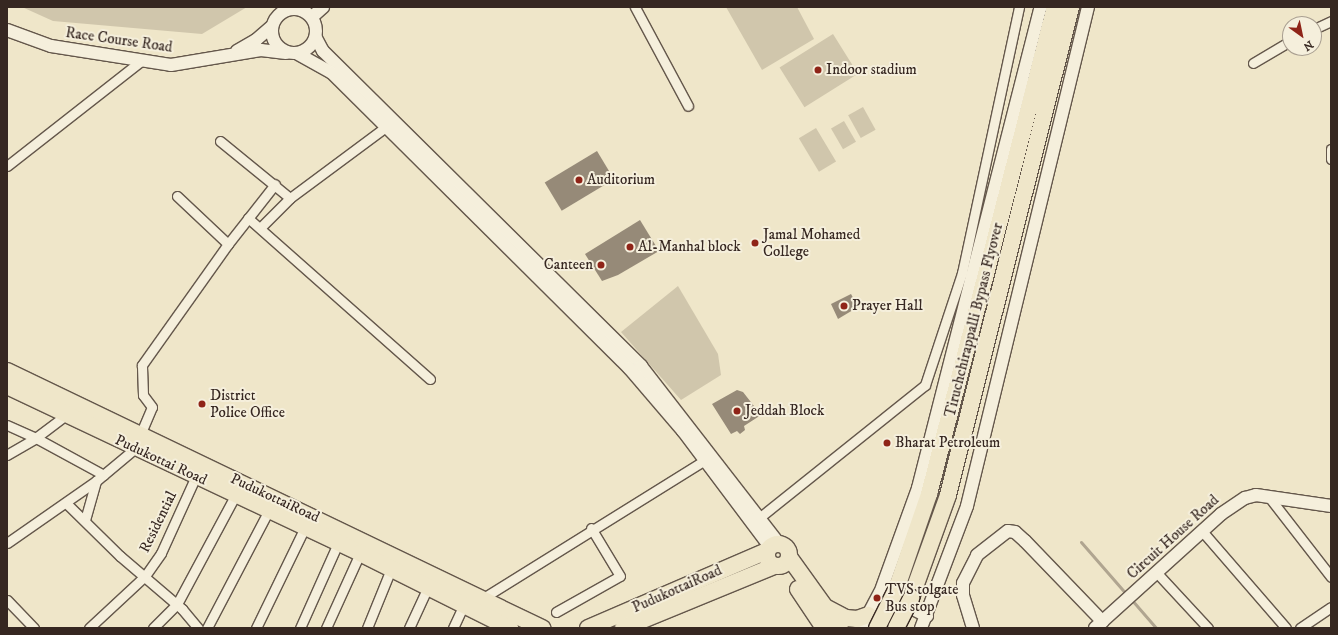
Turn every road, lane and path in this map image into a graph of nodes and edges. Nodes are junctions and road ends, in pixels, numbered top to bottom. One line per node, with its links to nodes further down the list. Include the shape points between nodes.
1 (323, 7): 8 (street)
2 (635, 7): 17 (street)
3 (1019, 7): 48 (street, via 962,273 925,385)
4 (1040, 7): 64 (street, via 918,488)
5 (1055, 7): 72 (highway, Tiruchchirappalli Bypass Flyover, bridge, via 929,494 896,590)
6 (1072, 7): 91 (highway, Tiruchchirappalli Bypass Flyover, bridge, via 948,495 911,598)
7 (1088, 7): 71 (street, via 967,506)
8 (312, 17): 9 (street, via 305,11 288,10 279,15); 11 (street, via 316,27)
9 (272, 26): 13 (street, via 272,37 277,46); 14 (street, Race Course Road, via 256,40)
10 (7, 30): 15 (street, Race Course Road, via 51,46)
11 (316, 38): 13 (street, via 309,48); 25 (street, via 323,51)
12 (1282, 46): 16 (street)
13 (292, 53): 14 (street, Race Course Road, via 261,50); 18 (street, via 331,72)
14 (228, 55): 15 (street, Race Course Road, via 171,65)
15 (141, 61): 22 (street)
16 (1252, 63)
17 (688, 106)
18 (387, 126): 25 (street); 26 (street)
19 (220, 141): 23 (street)
20 (1331, 149): 21 (street)
21 (1331, 159)
22 (7, 166)
23 (276, 184): 26 (street); 27 (street)
24 (176, 196): 29 (street)
25 (465, 196): 35 (street)
26 (290, 198): 28 (street)
27 (248, 218): 28 (street); 29 (street)
28 (261, 227): 31 (street)
29 (228, 244): 37 (street, via 142,365 143,395 152,408)
30 (7, 371): 37 (highway, PudukottaiRoad)
31 (430, 379)
32 (7, 386): 33 (highway, Pudukottai Road)
33 (66, 414): 36 (street); 37 (highway, Pudukottai Road)
34 (7, 425): 36 (street)
35 (687, 429): 39 (street); 48 (street)
36 (36, 438): 38 (street); 40 (street)
37 (141, 440): 40 (street); 41 (highway, Pudukottai Road); 65 (highway, PudukottaiRoad)
38 (7, 455)
39 (705, 460): 48 (street); 51 (street)
40 (104, 475): 42 (street)
41 (196, 476): 43 (highway, Pudukottai Road); 60 (street, Residential, via 162,552)
42 (96, 481): 45 (street); 49 (street)
43 (236, 494): 47 (highway, Pudukottai Road); 67 (street)
44 (1269, 497): 46 (street, Circuit House Road); 52 (street, Circuit House Road, via 1245,498); 61 (street)
45 (66, 503): 49 (street); 53 (street)
46 (1331, 506)
47 (270, 510): 50 (highway, Pudukottai Road); 79 (street)
48 (757, 519): 55 (street)
49 (85, 520): 60 (street)
50 (305, 527): 54 (highway, Pudukottai Road); 80 (street)
51 (591, 528): 65 (street); 70 (street, via 620,576)
52 (1202, 530): 59 (street, Circuit House Road); 95 (street)
53 (7, 543)
54 (338, 543): 56 (highway, Pudukottai Road); 81 (street)
55 (772, 547): 57 (highway, via 766,558); 87 (highway, PudukottaiRoad)
56 (360, 553): 58 (highway, Pudukottai Road); 82 (street)
57 (781, 563): 62 (highway); 88 (highway)
58 (390, 569): 63 (highway, Pudukottai Road); 83 (street)
59 (1157, 573): 73 (street, Circuit House Road); 94 (street)
60 (145, 576): 67 (street); 76 (street, Residential)
61 (1331, 577)
62 (803, 587): 68 (highway); 89 (highway)
63 (427, 589): 65 (highway, Pudukottai Road); 84 (street)
64 (880, 593): 71 (street); 72 (street)
65 (471, 599): 74 (highway, Pudukottai Road); 85 (street); 86 (highway, PudukottaiRoad)
66 (7, 600): 75 (street)
67 (177, 604): 77 (street); 78 (street)
68 (822, 605): 72 (highway, via 846,618); 90 (highway)
69 (1331, 607): 96 (street)
70 (556, 612)
71 (927, 616): 92 (street)
72 (868, 624)
73 (1099, 625): 93 (street, via 1025,541 1015,532 1008,531 977,555 963,583 963,595)
74 (502, 626)
75 (34, 628)
76 (89, 628)
77 (153, 628)
78 (198, 628)
79 (207, 628)
80 (256, 628)
81 (300, 628)
82 (326, 628)
83 (367, 628)
84 (409, 628)
85 (452, 628)
86 (542, 628)
87 (588, 628)
88 (623, 628)
89 (824, 628)
90 (840, 628)
91 (896, 628)
92 (921, 628)
93 (973, 628)
94 (1208, 628)
95 (1286, 628)
96 (1300, 628)

